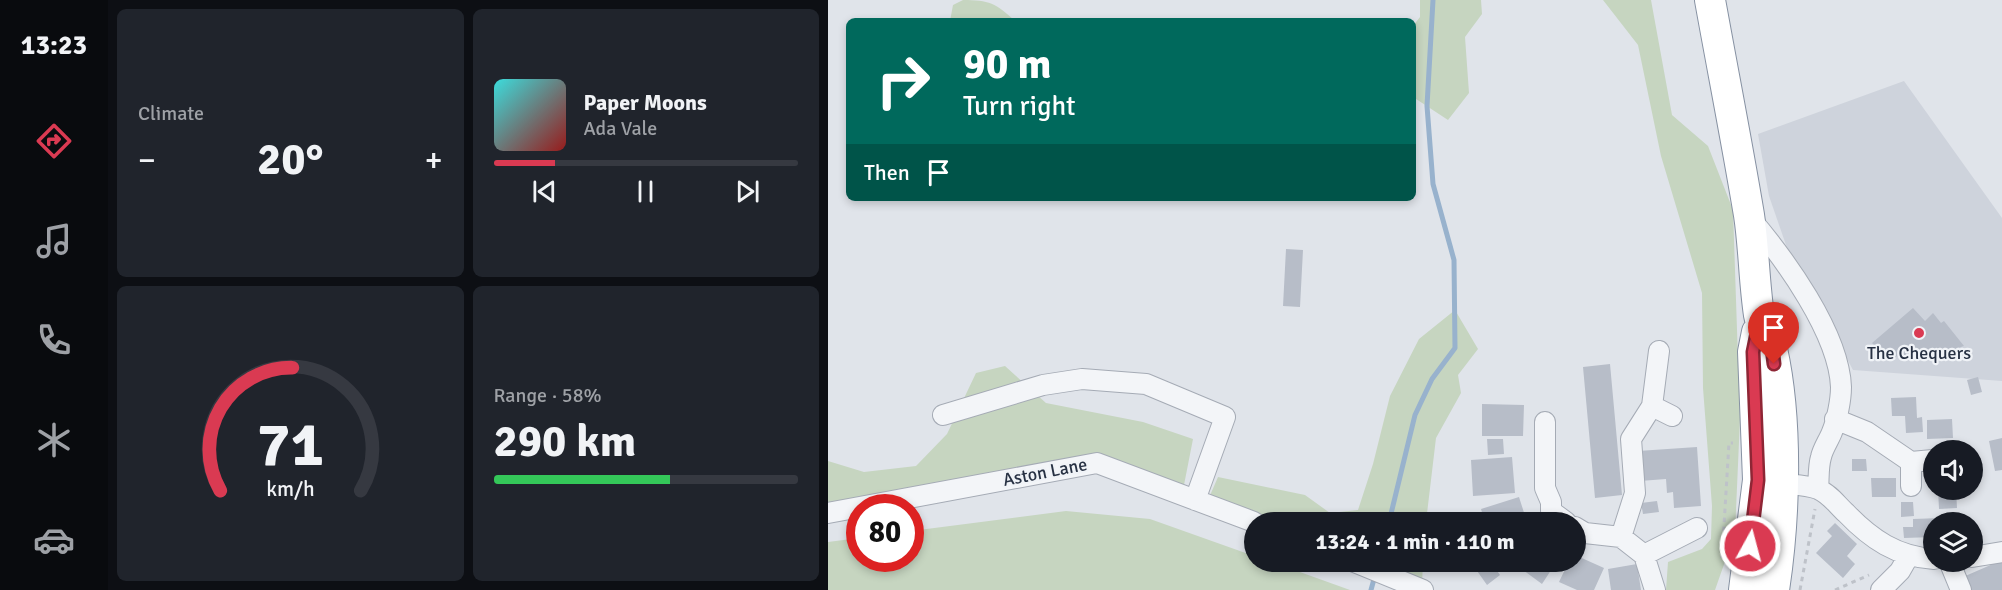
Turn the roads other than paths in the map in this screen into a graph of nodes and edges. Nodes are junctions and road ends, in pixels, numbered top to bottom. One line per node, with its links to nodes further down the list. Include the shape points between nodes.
1 (1710, 0): 2 (highway)
2 (1749, 218): 7 (street, via 1781,258 1829,340 1841,387); 11 (highway, via 1760,318 1772,348 1782,440)
3 (1659, 351): 4 (street)
4 (1652, 406): 6 (street); 20 (street, via 1631,439 1635,493)
5 (943, 415): 14 (street, via 1043,385 1082,379 1146,384 1225,417)
6 (1672, 416)
7 (1836, 419): 10 (street, via 1867,432); 13 (street, via 1821,457)
8 (1545, 422): 15 (street, via 1545,488)
9 (1923, 461): 10 (street)
10 (1911, 462): 12 (street)
11 (1770, 482): 13 (street); 30 (highway); 31 (highway, via 1780,550)
12 (1911, 486)
13 (1818, 489): 24 (street, via 1875,539)
14 (1195, 500): 16 (street, Aston Lane, via 1096,463); 17 (street, Aston Lane)
15 (1552, 512)
16 (828, 513)
17 (1244, 518)
18 (1697, 528): 22 (street)
19 (1586, 533): 20 (street)
20 (1621, 537): 22 (street)
21 (2002, 552): 23 (street)
22 (1644, 555): 29 (street)
23 (1983, 555)
24 (1908, 557): 25 (street); 32 (street)
25 (1923, 558)
26 (1379, 572): 28 (street)
27 (1954, 572): 33 (street)
28 (1423, 590)
29 (1655, 590)
30 (1744, 590)
31 (1774, 590)
32 (1881, 590)
33 (1961, 590)

